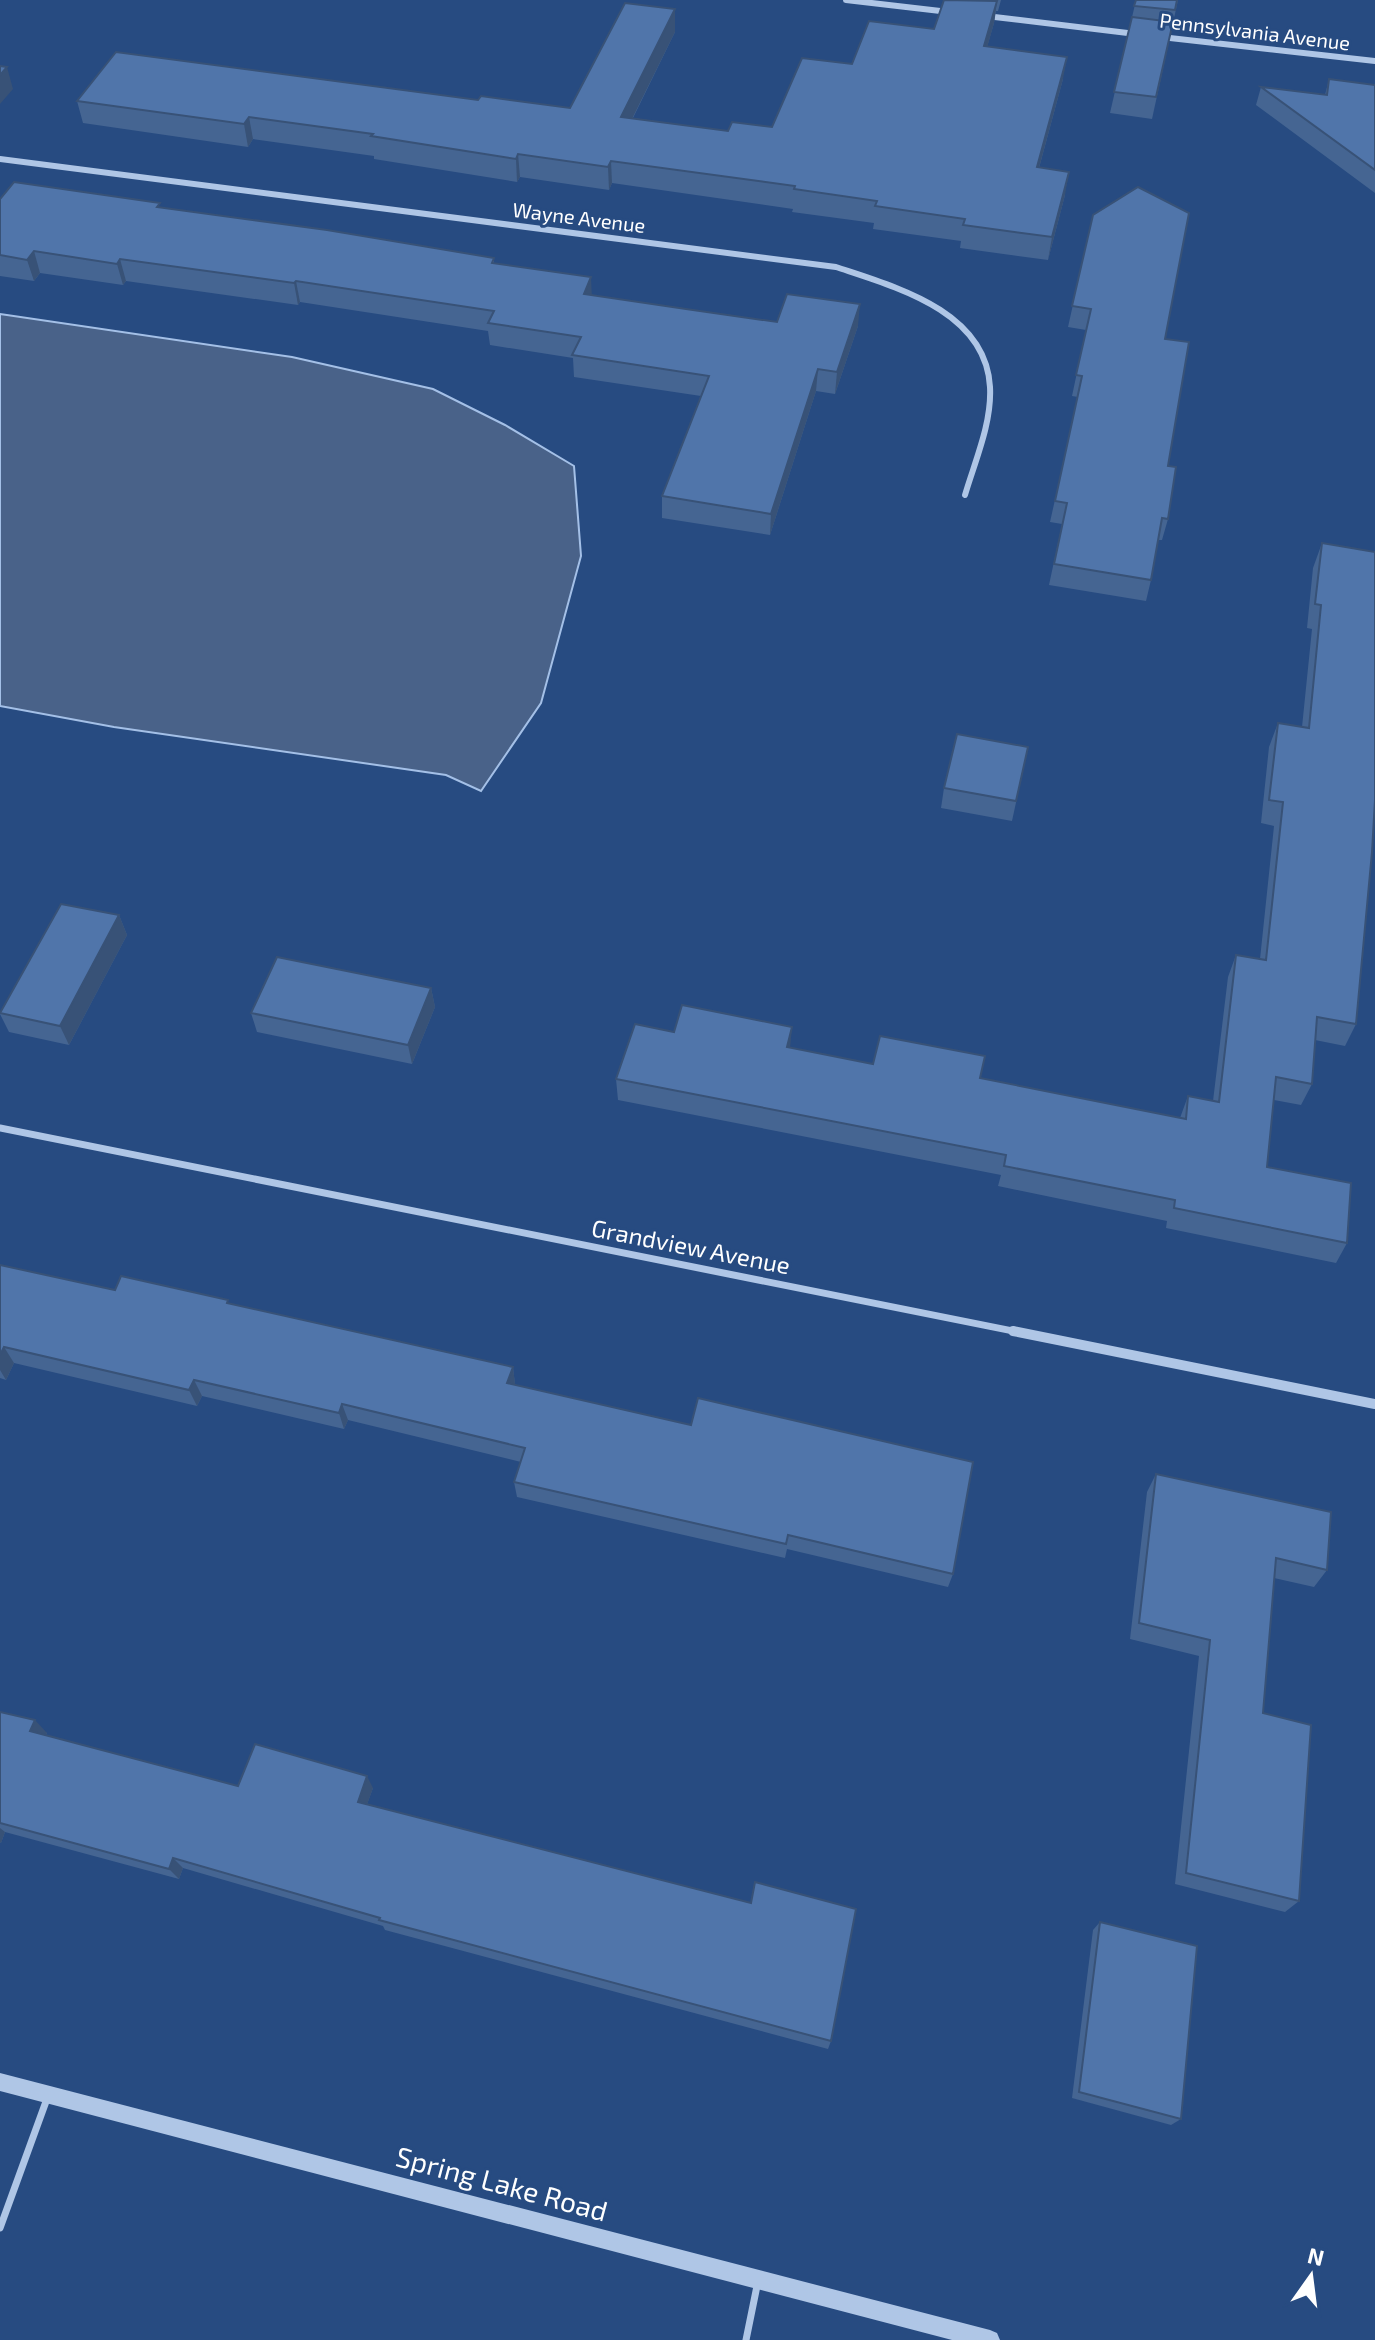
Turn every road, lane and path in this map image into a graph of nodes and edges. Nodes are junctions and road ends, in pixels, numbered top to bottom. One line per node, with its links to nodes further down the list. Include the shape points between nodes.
1 (846, 0): 2 (street)
2 (952, 12)
3 (982, 16): 4 (street, Pennsylvania Avenue)
4 (1375, 61)
5 (0, 159): 6 (street, Wayne Avenue, via 836,267 885,283 950,315 981,348 990,386)
6 (965, 495)
7 (0, 1128): 8 (street, Grandview Avenue)
8 (1375, 1404)
9 (0, 2082): 10 (street, Spring Lake Road)
10 (49, 2094): 11 (lane); 12 (street, Spring Lake Road)
11 (0, 2228)
12 (758, 2279): 13 (lane); 14 (street, Spring Lake Road)
13 (746, 2340)
14 (990, 2340)

